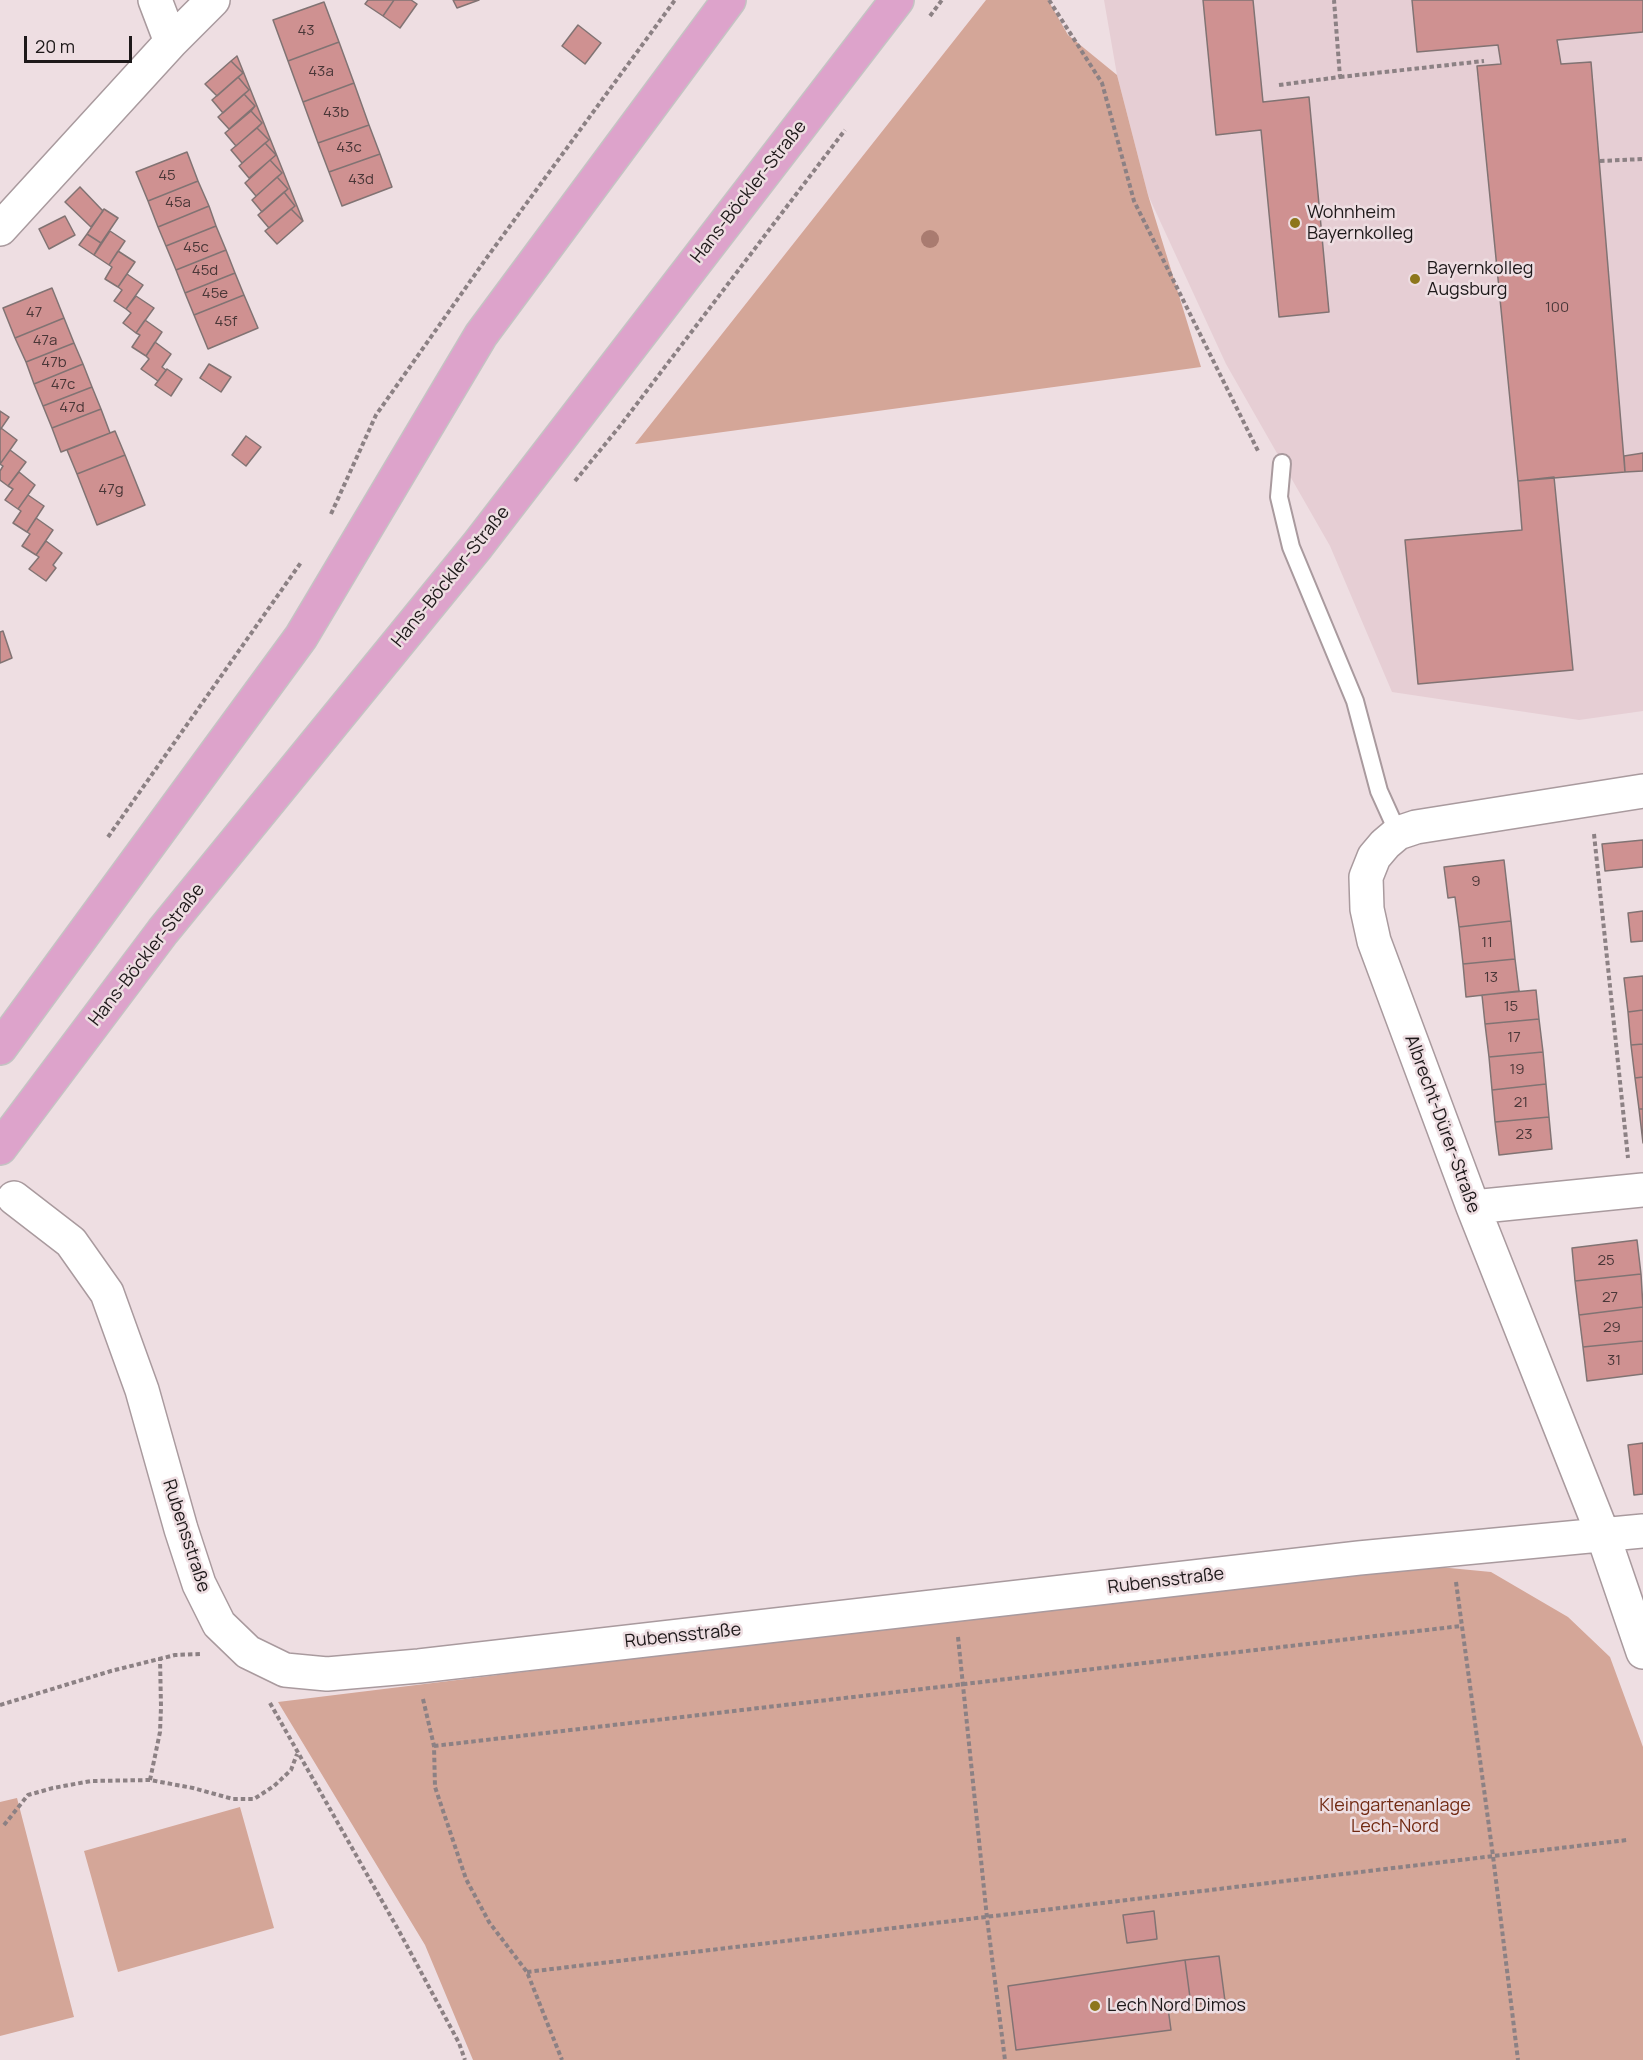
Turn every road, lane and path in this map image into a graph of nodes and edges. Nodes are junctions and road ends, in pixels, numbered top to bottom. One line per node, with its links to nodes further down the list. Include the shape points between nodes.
1 (155, 0): 8 (street)
2 (213, 0): 8 (street)
3 (675, 0): 17 (path, via 376,415)
4 (729, 0): 23 (main road, via 481,334 301,637)
5 (897, 0): 24 (main road, Hans-Böckler-Straße, via 477,546 163,931)
6 (1049, 0): 16 (path, via 1102,83 1134,201)
7 (1334, 0): 10 (path)
8 (171, 42): 14 (street)
9 (1484, 61): 10 (path)
10 (1340, 77): 11 (path)
11 (1279, 85)
12 (1643, 159): 13 (path)
13 (1600, 161)
14 (0, 229)
15 (1282, 463): 16 (lane)
16 (1279, 497): 21 (lane, via 1291,546 1355,701 1379,791)
17 (330, 515)
18 (307, 555): 22 (path)
19 (1643, 790): 20 (street, Albrecht-Dürer-Straße)
20 (1590, 799): 21 (street, Albrecht-Dürer-Straße); 25 (path)
21 (1398, 833): 27 (street, Albrecht-Dürer-Straße, via 1374,857 1366,877 1366,909 1374,941)
22 (102, 845)
23 (0, 1048)
24 (0, 1148)
25 (1637, 1191): 27 (street)
26 (14, 1198): 33 (street, Rubensstraße, via 71,1242 107,1293 142,1390 200,1584 219,1624)
27 (1473, 1207): 29 (street, Albrecht-Dürer-Straße)
28 (1643, 1531): 29 (street, Rubensstraße)
29 (1603, 1535): 30 (street, Rubensstraße); 34 (street, Albrecht-Dürer-Straße)
30 (1452, 1550): 31 (street, Rubensstraße); 32 (path)
31 (954, 1605): 36 (street, Rubensstraße); 37 (path)
32 (1461, 1626): 37 (path); 45 (path)
33 (248, 1652): 35 (path); 36 (street, Rubensstraße, via 285,1670 327,1674)
34 (1643, 1652)
35 (160, 1658): 39 (path); 42 (path, via 160,1723)
36 (419, 1666): 40 (path)
37 (964, 1683): 40 (path); 46 (path)
38 (269, 1702): 41 (path)
39 (0, 1705)
40 (434, 1746): 47 (path, via 435,1787 466,1879 489,1922)
41 (297, 1754): 42 (path, via 291,1770 254,1799 233,1799); 48 (path, via 399,1931)
42 (150, 1780): 43 (path, via 91,1781 28,1796)
43 (4, 1825)
44 (1627, 1840): 45 (path)
45 (1493, 1856): 46 (path); 51 (path)
46 (987, 1918): 47 (path); 50 (path)
47 (527, 1972): 49 (path)
48 (465, 2060)
49 (561, 2060)
50 (1005, 2060)
51 (1518, 2060)

